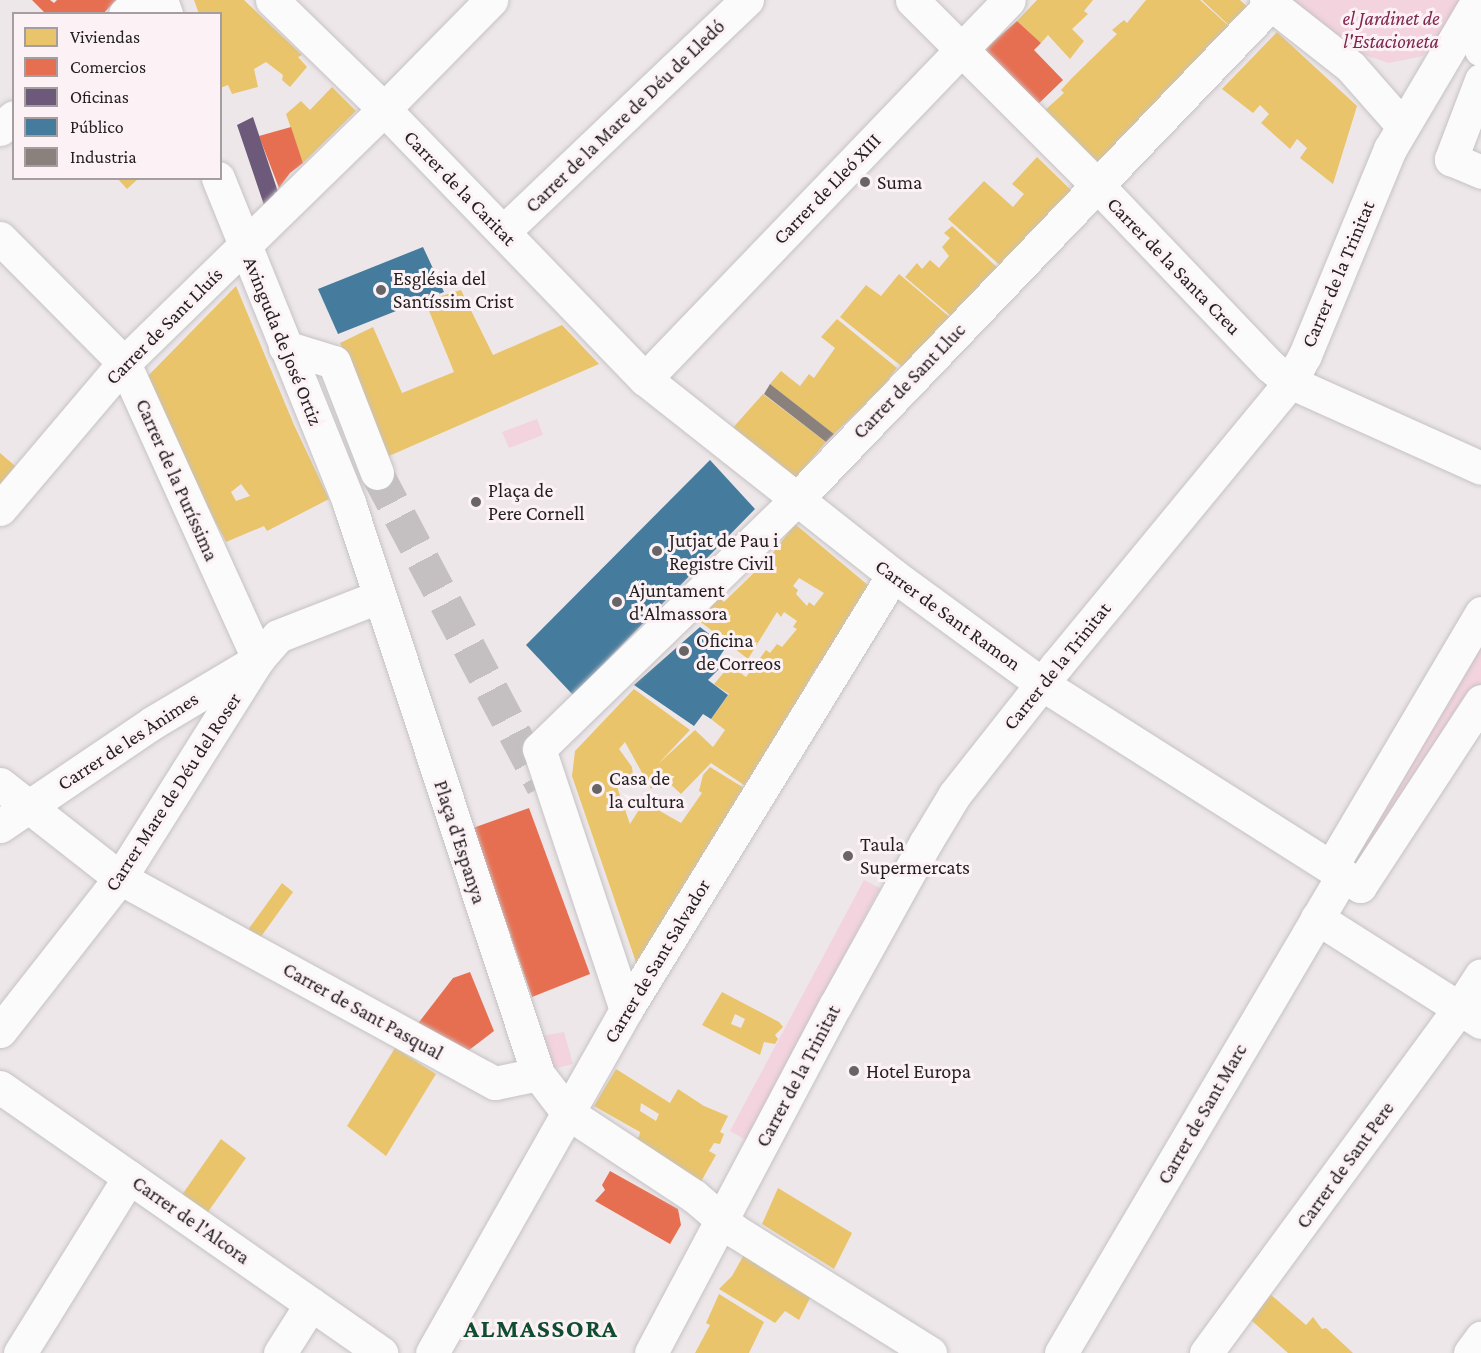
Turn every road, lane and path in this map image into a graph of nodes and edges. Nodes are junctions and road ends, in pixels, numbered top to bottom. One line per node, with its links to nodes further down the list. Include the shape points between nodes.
1 (140, 0): 9 (street)
2 (272, 0): 15 (street, Carrer de la Caritat)
3 (491, 0): 15 (street, Carrer de Sant Lluís)
4 (747, 0): 22 (street, Carrer de la Mare de Déu de Lledó)
5 (912, 0): 10 (street, Carrer de la Santa Creu)
6 (1009, 0): 10 (street, Carrer de Lleó XIII)
7 (1268, 2): 12 (street); 21 (street, Carrer de Sant Lluc)
8 (1476, 11): 11 (street); 14 (street, Carrer de la Trinitat)
9 (128, 12)
10 (962, 48): 21 (street, Carrer de la Santa Creu); 27 (street, Carrer de Lleó XIII)
11 (1481, 49)
12 (1351, 67): 14 (street); 17 (street)
13 (1481, 80): 19 (street, via 1451,159)
14 (1420, 95): 17 (street, Carrer de la Trinitat)
15 (384, 109): 22 (street, Carrer de la Caritat); 24 (street, Carrer de Sant Lluís)
16 (12, 119): 18 (street)
17 (1402, 124): 28 (street, Carrer de la Trinitat)
18 (0, 129)
19 (1481, 172)
20 (219, 180): 24 (street, Avinguda de José Ortiz)
21 (1096, 184): 28 (street, Carrer de la Santa Creu, via 1270,366); 31 (street, Carrer de Sant Lluc)
22 (503, 232): 27 (street, Carrer de la Caritat)
23 (0, 238): 26 (street, Carrer de la Puríssima)
24 (244, 246): 25 (street, Avinguda de José Ortiz); 26 (street, Carrer de Sant Lluís)
25 (285, 347): 30 (street, via 334,362); 34 (street, Avinguda de José Ortiz, via 349,503)
26 (124, 363): 32 (street, Carrer de Sant Lluís); 36 (street, Carrer de la Puríssima)
27 (645, 379): 31 (street, Carrer de Sant Ramon)
28 (1290, 381): 29 (street, Carrer de la Santa Creu); 37 (street, Carrer de la Trinitat)
29 (1481, 468)
30 (377, 473)
31 (796, 500): 33 (street, Carrer de Sant Ramon); 43 (street, Carrer de Sant Lluc, via 539,749)
32 (0, 509)
33 (893, 575): 37 (street, Carrer de Sant Ramon); 48 (street, Carrer de Sant Salvador)
34 (380, 604): 36 (street, Carrer Mare de Déu del Roser, via 278,636); 51 (street, Plaça d'Espanya)
35 (1481, 613): 44 (street, Carrer de Sant Marc)
36 (258, 660): 41 (street, Carrer de les Ànimes, via 152,723); 45 (street, Carrer Mare de Déu del Roser)
37 (1042, 684): 44 (street, Carrer de Sant Ramon); 55 (street, Carrer de la Trinitat, via 955,794 926,842)
38 (1481, 701): 44 (street, Carrer de Sant Marc)
39 (0, 784): 41 (street, Carrer de Sant Pasqual)
40 (543, 786): 43 (street, via 555,815)
41 (27, 806): 42 (street, Carrer de les Ànimes); 45 (street, Carrer de Sant Pasqual)
42 (0, 826)
43 (565, 826): 48 (street)
44 (1345, 876): 46 (street, Carrer de Sant Marc)
45 (120, 878): 50 (street, Carrer Mare de Déu del Roser); 51 (street, Carrer de Sant Pasqual, via 495,1083)
46 (1317, 918): 49 (street); 64 (street, Carrer de Sant Marc)
47 (1481, 975): 49 (street, Carrer de Sant Pere)
48 (626, 1010): 53 (street, Carrer de Sant Salvador)
49 (1470, 1016): 65 (street, Carrer de Sant Pere)
50 (0, 1031)
51 (538, 1074): 53 (street)
52 (0, 1087): 54 (street, Carrer de l'Alcora)
53 (568, 1113): 55 (street, via 694,1196); 61 (street, Carrer de Sant Salvador)
54 (129, 1177): 56 (street, Carrer de l'Alcora); 58 (street)
55 (721, 1219): 62 (street, Carrer de la Trinitat); 63 (street)
56 (311, 1304): 59 (street); 60 (street, Carrer de l'Alcora)
57 (1481, 1338): 66 (street)
58 (20, 1353)
59 (280, 1353)
60 (381, 1353)
61 (432, 1353)
62 (651, 1353)
63 (930, 1353)
64 (1061, 1353)
65 (1206, 1353)
66 (1470, 1353)

